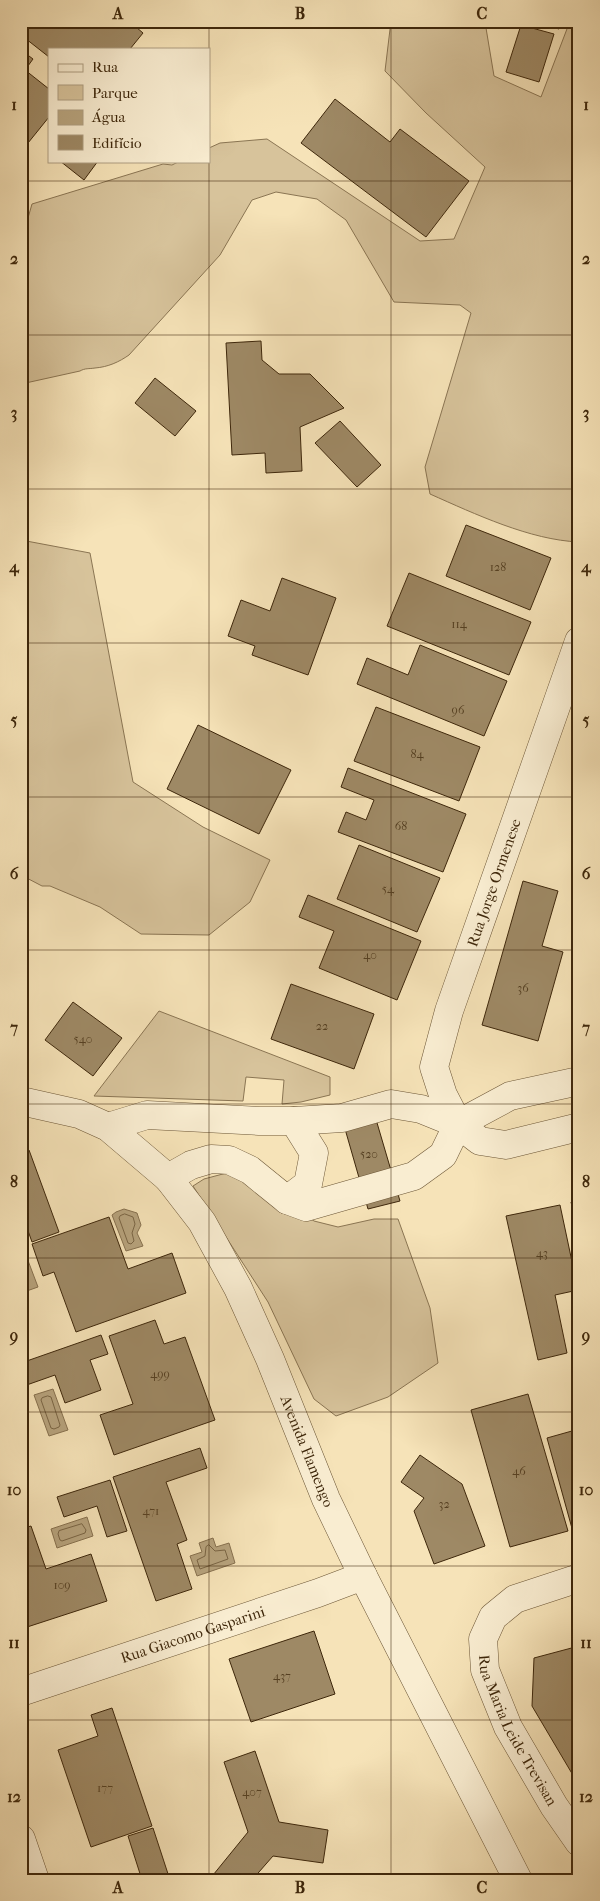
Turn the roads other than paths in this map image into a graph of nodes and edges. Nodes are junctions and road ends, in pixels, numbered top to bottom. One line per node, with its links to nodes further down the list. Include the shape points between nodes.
1 (579, 641): 5 (street, Rua Jorge Ormenese, via 449,1011 434,1068 443,1096)
2 (579, 1080): 5 (street, via 510,1096)
3 (21, 1101): 6 (street, Avenida Flamengo, via 79,1114)
4 (294, 1121): 5 (street, via 342,1118 391,1104 421,1108); 6 (street, via 147,1115); 9 (street, via 314,1153 308,1184)
5 (458, 1124): 7 (street, via 480,1141 506,1145); 9 (street, via 443,1155 414,1176 306,1206)
6 (108, 1127): 8 (street, Avenida Flamengo)
7 (579, 1128)
8 (168, 1178): 9 (street, via 191,1165 211,1159 229,1160 250,1170); 10 (street, Avenida Flamengo, via 202,1222 238,1288 326,1499)
9 (287, 1200)
10 (364, 1576): 12 (street, Rua Giacomo Gasparini); 16 (street, Avenida Flamengo)
11 (579, 1578): 14 (street, Rua Maria Leide Trevisan, via 514,1599 493,1617 483,1639 485,1670 508,1727)
12 (21, 1692)
13 (21, 1838): 15 (street)
14 (579, 1842)
15 (35, 1880)
16 (518, 1880)

